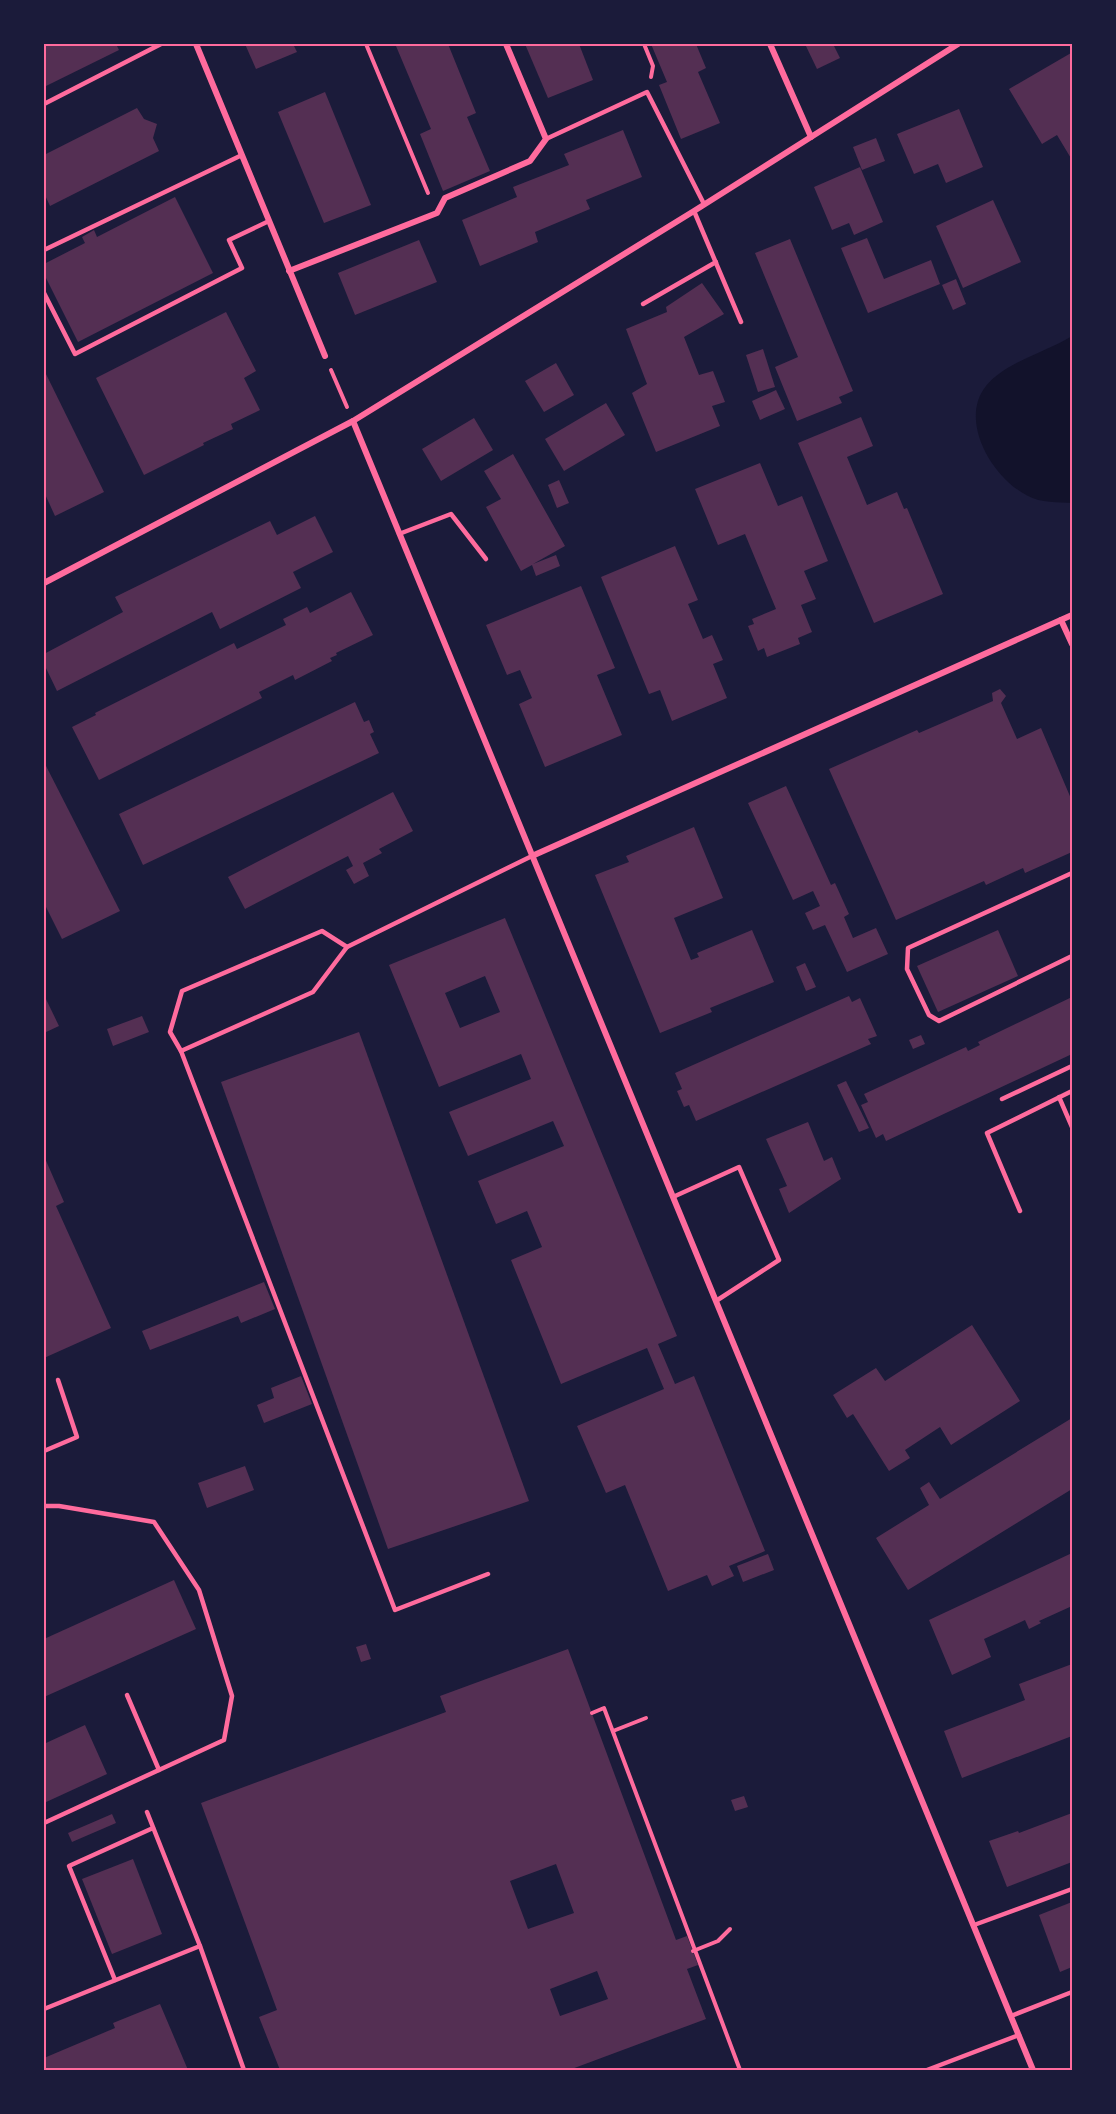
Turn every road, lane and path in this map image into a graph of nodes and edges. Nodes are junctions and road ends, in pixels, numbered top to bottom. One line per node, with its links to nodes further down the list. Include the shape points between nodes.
1 (161, 44): 9 (lane)
2 (196, 44): 12 (street)
3 (366, 44): 15 (path)
4 (506, 44): 11 (street)
5 (644, 44): 8 (path, via 653,66)
6 (771, 44): 10 (street)
7 (958, 44): 10 (street)
8 (647, 92): 11 (lane); 13 (lane)
9 (44, 104)
10 (810, 137): 13 (street)
11 (546, 139): 15 (street, via 530,161 445,198)
12 (242, 155): 16 (street); 17 (lane)
13 (704, 204): 14 (street)
14 (694, 211): 18 (lane); 24 (street)
15 (436, 213): 19 (street)
16 (269, 221): 19 (street); 20 (lane, via 229,240 242,268 75,354)
17 (44, 250)
18 (716, 262): 21 (lane); 22 (lane)
19 (289, 271): 23 (street)
20 (44, 293)
21 (643, 304)
22 (741, 322)
23 (324, 356): 24 (path)
24 (353, 422): 25 (street); 27 (street)
25 (399, 534): 26 (lane, via 451,514); 31 (street)
26 (486, 559)
27 (44, 583)
28 (1072, 615): 29 (street)
29 (1061, 620): 30 (street); 31 (street)
30 (1072, 644)
31 (532, 856): 33 (lane); 41 (street)
32 (1072, 873): 34 (lane, via 908,948 907,969 929,1015 939,1021)
33 (347, 946): 35 (lane, via 313,992); 35 (lane, via 322,931 182,991 170,1032)
34 (1072, 956)
35 (181, 1051): 47 (lane, via 395,1610)
36 (1072, 1066): 39 (lane)
37 (1072, 1091): 38 (lane)
38 (1059, 1097): 40 (lane); 42 (lane, via 987,1132)
39 (1002, 1099)
40 (1072, 1127)
41 (673, 1197): 43 (street); 43 (lane, via 739,1167 779,1260)
42 (1020, 1210)
43 (716, 1301): 57 (street)
44 (58, 1380): 45 (lane, via 77,1437)
45 (44, 1451)
46 (44, 1506): 52 (lane, via 154,1522 199,1590 232,1696 224,1740)
47 (488, 1574)
48 (127, 1695): 52 (lane)
49 (592, 1713): 51 (path, via 604,1708)
50 (646, 1718): 51 (path)
51 (613, 1731): 60 (path)
52 (159, 1770): 54 (lane)
53 (147, 1812): 55 (lane)
54 (44, 1823)
55 (153, 1828): 59 (lane); 61 (lane, via 69,1866)
56 (1072, 1890): 57 (lane)
57 (974, 1925): 64 (street)
58 (730, 1929): 60 (path, via 718,1941)
59 (200, 1946): 61 (lane); 66 (lane)
60 (694, 1950): 67 (path)
61 (115, 1980): 63 (lane)
62 (1072, 1992): 64 (lane)
63 (44, 2009)
64 (1011, 2016): 65 (street)
65 (1019, 2035): 68 (lane); 69 (street)
66 (244, 2070)
67 (740, 2070)
68 (927, 2070)
69 (1033, 2070)

